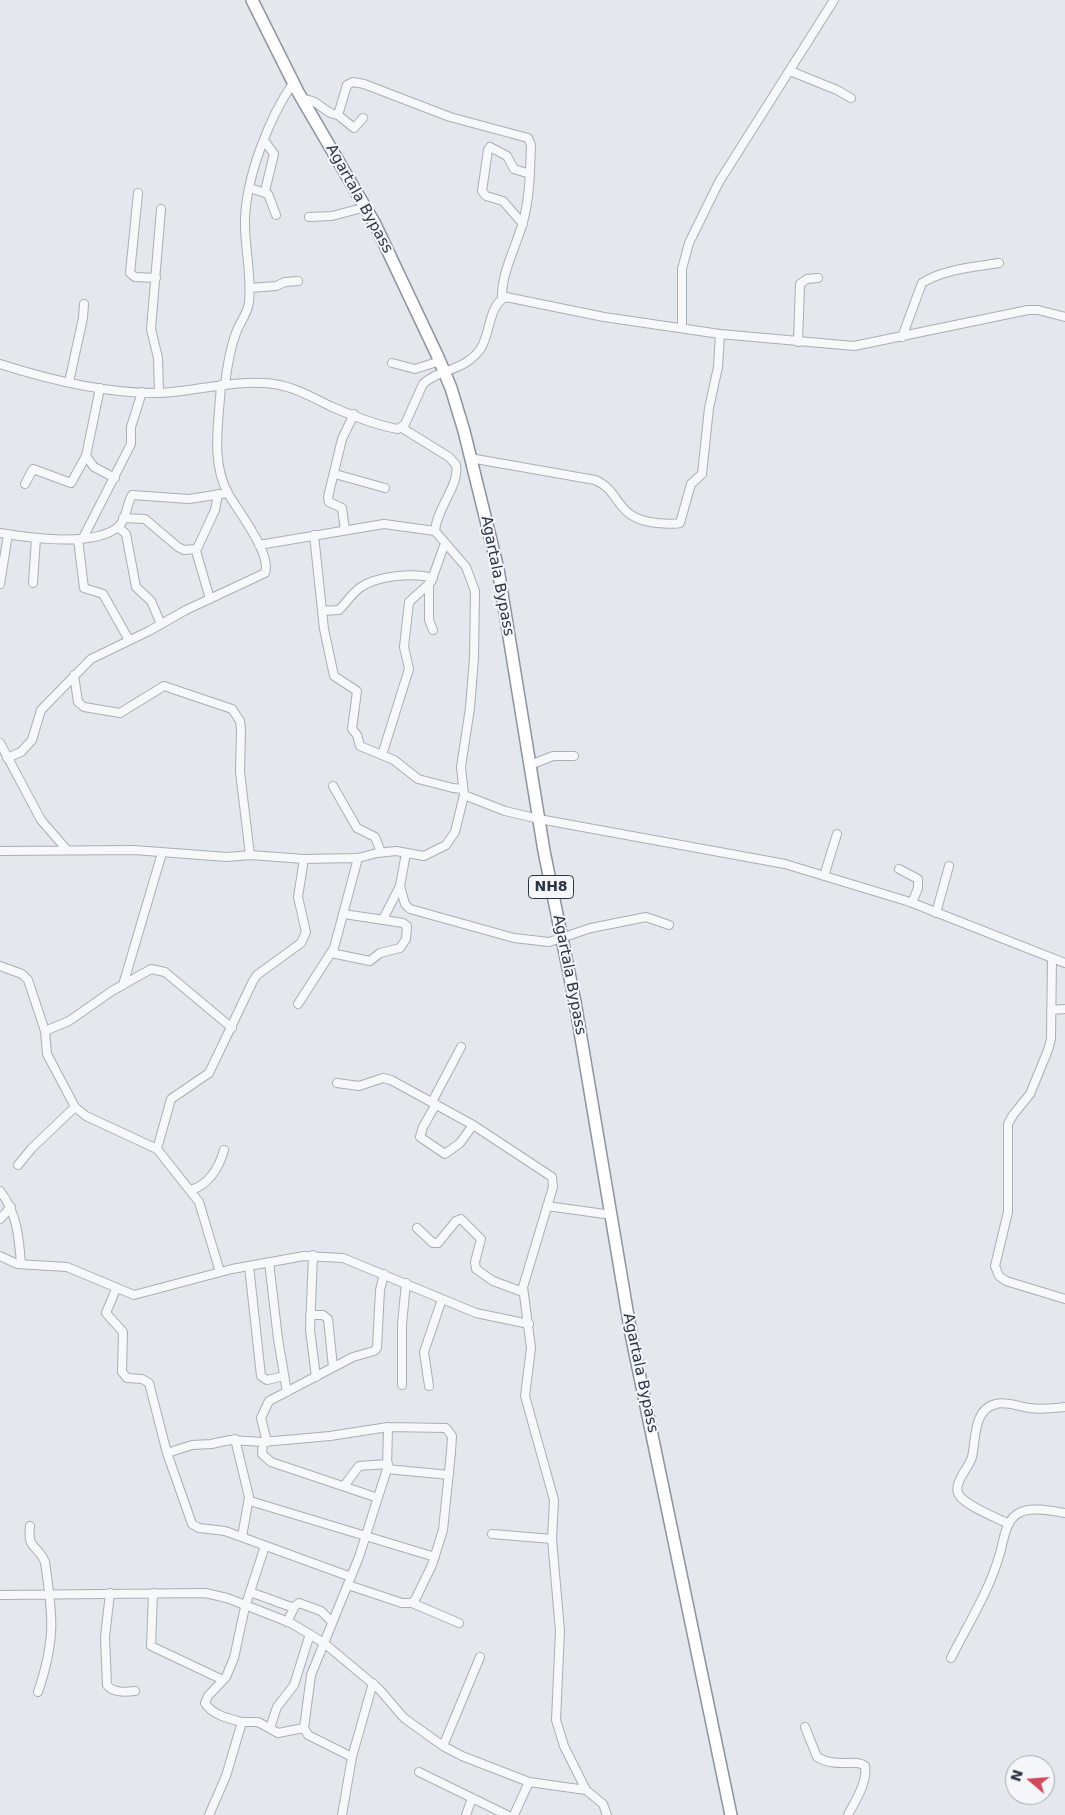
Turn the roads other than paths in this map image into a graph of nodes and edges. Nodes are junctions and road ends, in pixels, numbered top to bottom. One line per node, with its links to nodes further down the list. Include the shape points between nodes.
1 (252, 0): 4 (highway, Agartala Bypass / NH8)
2 (834, 0): 3 (street)
3 (790, 71): 5 (street); 27 (street, via 719,182 689,243 682,269)
4 (293, 83): 6 (highway, Agartala Bypass / NH8); 9 (street, via 279,104)
5 (851, 98)
6 (302, 99): 7 (street, via 312,99 331,114); 14 (highway, Agartala Bypass / NH8)
7 (338, 115): 8 (street, via 354,128); 10 (street, via 350,82 378,89 450,117 528,138 532,145)
8 (363, 118)
9 (264, 140): 11 (street); 12 (street, via 274,154)
10 (530, 174): 18 (street); 18 (street, via 514,169 507,156 493,147 488,150 482,191 486,196 503,201)
11 (250, 188): 12 (street); 23 (street, via 245,218)
12 (265, 191): 16 (street)
13 (138, 193): 20 (street, via 130,273 135,277)
14 (366, 207): 17 (street, via 332,216); 31 (highway, Agartala Bypass / NH8)
15 (162, 209): 20 (street)
16 (276, 215)
17 (309, 217)
18 (522, 224): 24 (street, via 503,284)
19 (999, 262): 29 (street, via 964,268 922,283)
20 (156, 278): 39 (street, via 151,329 158,358)
21 (818, 278): 30 (street, via 807,279 800,284)
22 (298, 280): 23 (street)
23 (250, 288): 36 (street, via 249,304 235,334)
24 (502, 299): 27 (street, via 518,298 604,317); 34 (street, via 480,350 468,361)
25 (84, 304): 35 (street)
26 (1065, 317): 29 (street, via 1028,310)
27 (682, 328): 28 (street)
28 (720, 334): 30 (street); 43 (street, via 702,474 690,484 680,523 650,522 629,515 595,480)
29 (902, 337): 30 (street, via 854,346)
30 (798, 342)
31 (440, 362): 32 (street, via 415,369); 34 (highway, Agartala Bypass / NH8)
32 (392, 363)
33 (0, 364): 35 (street)
34 (445, 373): 41 (street, via 423,384); 43 (highway, Agartala Bypass / NH8)
35 (69, 382): 37 (street)
36 (223, 385): 39 (street); 40 (street, via 258,383 287,387); 48 (street, via 218,459)
37 (100, 388): 38 (street); 42 (street)
38 (142, 392): 39 (street); 45 (street, via 131,427 132,439)
39 (160, 393)
40 (354, 414): 41 (street); 44 (street, via 342,439)
41 (402, 428): 53 (street, via 449,457 456,465 456,479 439,510)
42 (86, 456): 45 (street, via 94,467); 46 (street, via 71,484 33,468)
43 (470, 458): 75 (highway, Agartala Bypass / NH8, via 498,569)
44 (335, 474): 47 (street); 52 (street, via 328,497 329,502 342,508)
45 (115, 478): 58 (street)
46 (25, 484)
47 (385, 488)
48 (228, 493): 49 (street); 60 (street)
49 (218, 494): 50 (street, via 189,499 136,494 130,499); 61 (street, via 215,510)
50 (123, 518): 51 (street); 61 (street, via 145,519 178,547)
51 (118, 527): 58 (street, via 105,534); 67 (street, via 126,534 136,587 151,600)
52 (345, 530): 53 (street, via 384,524); 56 (street)
53 (435, 531): 59 (street)
54 (0, 533): 55 (street)
55 (8, 534): 57 (street); 64 (street)
56 (314, 535): 60 (street); 66 (street)
57 (36, 538): 58 (street); 63 (street)
58 (81, 539): 69 (street, via 84,588 103,594)
59 (445, 543): 62 (street); 77 (street, via 466,568 475,591 474,658 461,766)
60 (259, 545): 65 (street, via 266,565 265,573)
61 (196, 549): 65 (street)
62 (431, 582): 66 (street, via 419,575 382,579 361,587 339,610); 68 (street, via 429,620); 72 (street, via 409,602 404,647 409,669)
63 (32, 583)
64 (0, 584)
65 (210, 599): 67 (street)
66 (322, 611): 72 (street, via 334,676 355,688 358,694 353,732 360,746)
67 (161, 624): 69 (street)
68 (433, 630)
69 (130, 640): 70 (street, via 91,659)
70 (74, 675): 74 (street, via 41,710 32,740 21,752); 85 (street, via 78,702 84,707 120,713 164,686 232,709 240,721 240,772)
71 (0, 743): 74 (street)
72 (382, 756): 77 (street, via 394,760 418,779)
73 (574, 756): 75 (street, via 553,756)
74 (8, 758): 80 (street, via 41,820)
75 (530, 765): 78 (highway, Agartala Bypass / NH8)
76 (334, 786): 82 (street, via 357,828 375,837)
77 (464, 792): 78 (street, via 505,811); 84 (street, via 455,832 446,845 424,856)
78 (539, 818): 90 (street, via 731,853); 97 (highway, Agartala Bypass / NH8)
79 (837, 834): 90 (street)
80 (67, 850): 81 (street); 83 (street)
81 (0, 851)
82 (381, 852): 84 (street); 86 (street)
83 (162, 853): 85 (street, via 227,857); 102 (street)
84 (406, 853): 91 (street)
85 (250, 855): 87 (street)
86 (358, 858): 87 (street); 94 (street)
87 (304, 859): 106 (street, via 298,897 306,932 301,943 256,976)
88 (948, 866): 93 (street)
89 (899, 869): 92 (street, via 918,879)
90 (824, 876): 92 (street)
91 (400, 886): 95 (street); 97 (street, via 405,904 417,911 514,938 550,942)
92 (912, 903): 93 (street)
93 (936, 912): 99 (street)
94 (344, 914): 95 (street); 98 (street)
95 (383, 919): 98 (street, via 407,926 406,939 400,948 380,953 370,961)
96 (669, 925): 97 (street, via 646,916)
97 (563, 938): 120 (highway, Agartala Bypass / NH8)
98 (331, 953): 103 (street)
99 (1052, 958): 100 (street); 105 (street)
100 (1065, 963)
101 (0, 966): 107 (street, via 22,974 28,980)
102 (123, 985): 106 (street, via 151,969 165,972); 107 (street, via 69,1021)
103 (298, 1004)
104 (1065, 1009): 105 (street)
105 (1051, 1010): 134 (street, via 1048,1050 1030,1094 1008,1124 1008,1212 996,1266 999,1276 1006,1281)
106 (232, 1028): 113 (street, via 209,1073 171,1099)
107 (45, 1031): 111 (street, via 47,1054)
108 (461, 1048): 110 (street)
109 (337, 1083): 110 (street, via 359,1086 383,1078)
110 (434, 1103): 112 (street); 112 (street, via 420,1137 439,1152 445,1154 456,1146)
111 (75, 1107): 113 (street, via 86,1116); 115 (street)
112 (473, 1125): 118 (street, via 548,1172 553,1182)
113 (157, 1149): 116 (street)
114 (224, 1150): 116 (street, via 220,1164 204,1186)
115 (18, 1165)
116 (190, 1190): 128 (street, via 202,1208)
117 (0, 1191): 119 (street)
118 (547, 1206): 120 (street); 132 (street)
119 (11, 1207): 121 (street); 126 (street, via 19,1234)
120 (612, 1215): 199 (highway, Agartala Bypass / NH8, via 631,1334)
121 (0, 1219)
122 (417, 1228): 132 (street, via 438,1244 461,1219 480,1240 476,1270 492,1281)
123 (313, 1255): 125 (street); 129 (street, via 350,1260); 135 (street)
124 (0, 1256): 126 (street)
125 (269, 1262): 127 (street); 138 (street)
126 (21, 1264): 131 (street, via 67,1267)
127 (249, 1266): 128 (street); 138 (street, via 261,1376 267,1380)
128 (220, 1272): 131 (street, via 134,1295)
129 (384, 1274): 130 (street); 137 (street, via 377,1348)
130 (406, 1283): 133 (street); 140 (street)
131 (116, 1289): 147 (street, via 106,1313 122,1332 122,1372 127,1378 149,1383)
132 (523, 1292): 136 (street)
133 (442, 1299): 136 (street, via 489,1317); 141 (street, via 424,1352)
134 (1065, 1299)
135 (310, 1315): 137 (street, via 323,1315 328,1319); 139 (street)
136 (529, 1324): 159 (street, via 532,1348 525,1396 554,1500)
137 (333, 1367): 139 (street)
138 (284, 1376): 142 (street)
139 (316, 1377): 142 (street)
140 (402, 1385)
141 (429, 1386)
142 (287, 1392): 146 (street, via 270,1401 262,1414)
143 (1065, 1407): 154 (street, via 996,1404 978,1422 972,1457 957,1485 957,1492 960,1498)
144 (388, 1428): 146 (street); 148 (street); 149 (street, via 446,1428 452,1436)
145 (236, 1439): 146 (street); 147 (street, via 197,1443); 152 (street)
146 (265, 1442): 150 (street, via 262,1454 271,1462)
147 (167, 1452): 157 (street, via 192,1524)
148 (387, 1466): 149 (street); 150 (street, via 359,1466); 151 (street)
149 (449, 1475): 161 (street, via 443,1530)
150 (344, 1486): 151 (street)
151 (378, 1498): 158 (street)
152 (250, 1501): 157 (street); 158 (street)
153 (1065, 1513): 154 (street, via 1020,1512)
154 (1009, 1524): 178 (street, via 994,1572)
155 (30, 1526): 167 (street, via 29,1538 45,1562)
156 (492, 1534): 159 (street)
157 (242, 1537): 160 (street)
158 (366, 1537): 161 (street); 162 (street)
159 (552, 1539): 191 (street, via 560,1631 556,1720 564,1746)
160 (265, 1546): 162 (street); 164 (street)
161 (435, 1557): 169 (street)
162 (351, 1577): 163 (street)
163 (348, 1586): 169 (street, via 389,1600); 173 (street)
164 (250, 1592): 170 (street); 171 (street)
165 (110, 1593): 166 (street); 167 (street); 181 (street, via 106,1637 107,1685 122,1692)
166 (153, 1593): 170 (street, via 205,1593 227,1598); 179 (street, via 151,1646)
167 (50, 1594): 168 (street); 182 (street, via 53,1630 49,1659)
168 (0, 1595)
169 (412, 1603): 174 (street)
170 (245, 1607): 172 (street); 179 (street, via 234,1658)
171 (294, 1608): 172 (street); 173 (street, via 297,1603 303,1603 321,1611)
172 (288, 1622): 175 (street)
173 (332, 1622): 176 (street)
174 (459, 1623)
175 (310, 1634): 176 (street); 185 (street, via 294,1685 276,1707)
176 (324, 1643): 180 (street); 186 (street, via 311,1675)
177 (480, 1656): 187 (street)
178 (951, 1658)
179 (223, 1680): 183 (street, via 208,1696 206,1703 223,1716)
180 (373, 1683): 187 (street, via 404,1718); 188 (street)
181 (134, 1691)
182 (38, 1692)
183 (242, 1722): 185 (street, via 258,1722); 193 (street, via 226,1776)
184 (805, 1727): 200 (street, via 817,1757 831,1764 854,1762 864,1766 866,1771)
185 (270, 1728): 186 (street, via 278,1733)
186 (304, 1728): 188 (street, via 308,1735)
187 (443, 1746): 190 (street)
188 (352, 1757): 194 (street)
189 (419, 1772): 192 (street)
190 (529, 1782): 191 (street); 197 (street)
191 (586, 1790): 198 (street, via 603,1804)
192 (472, 1798): 195 (street); 196 (street)
193 (209, 1815)
194 (342, 1815)
195 (466, 1815)
196 (507, 1815)
197 (514, 1815)
198 (607, 1815)
199 (731, 1815)
200 (848, 1815)

